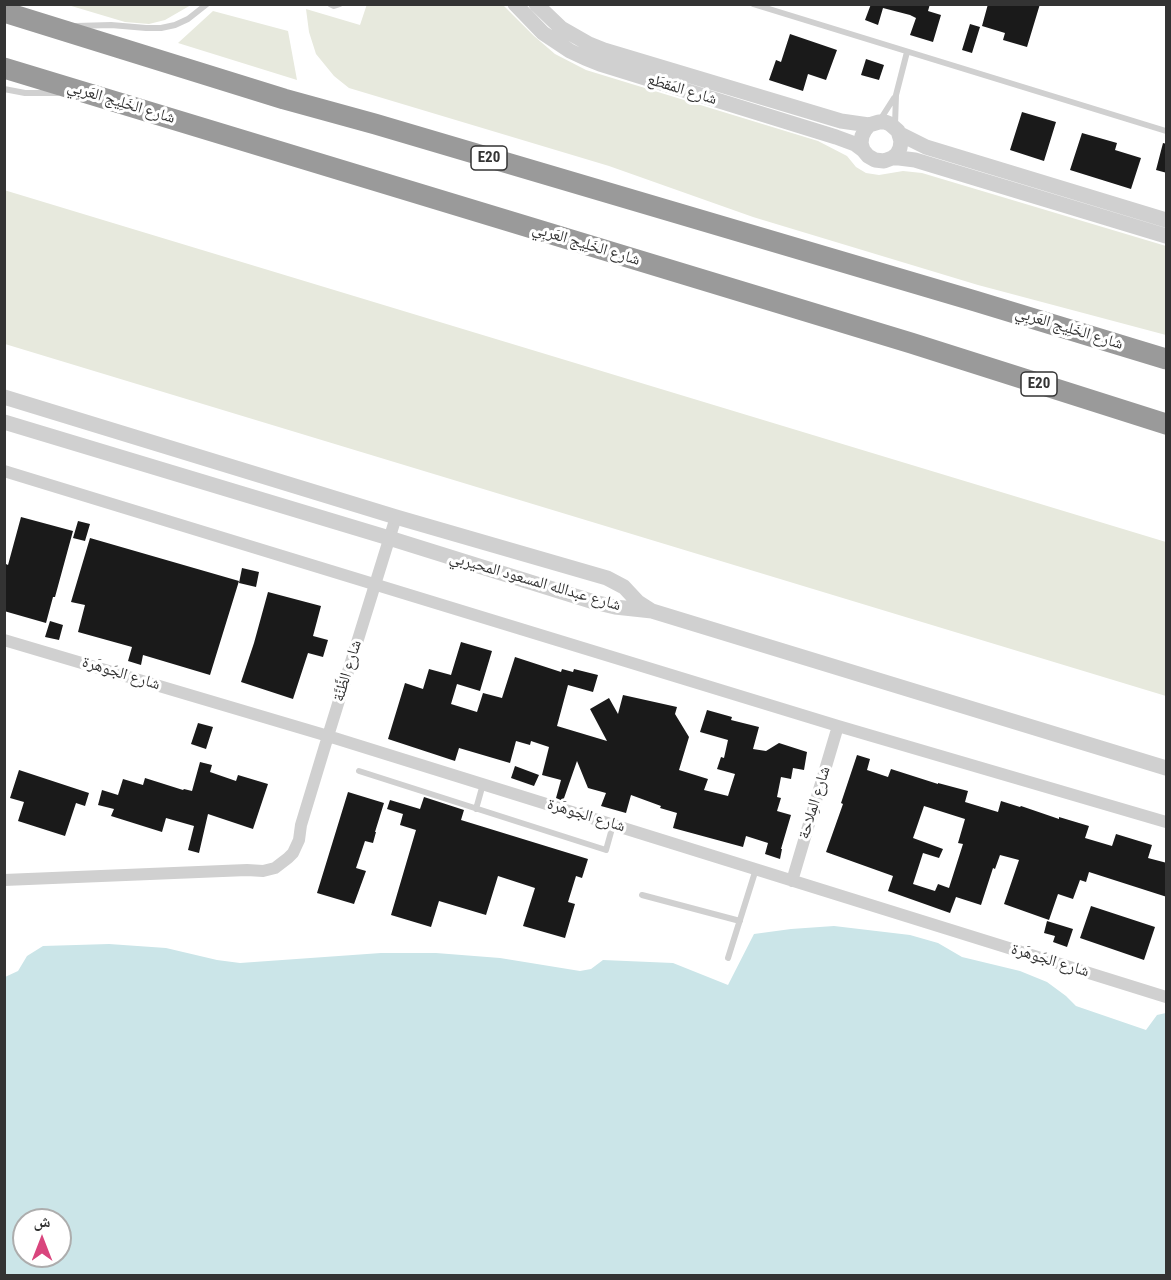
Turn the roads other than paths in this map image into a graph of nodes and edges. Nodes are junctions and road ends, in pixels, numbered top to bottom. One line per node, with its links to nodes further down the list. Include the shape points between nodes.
1 (207, 4): 8 (lane, via 188,19 161,28)
2 (330, 4): 3 (lane)
3 (340, 4)
4 (515, 4): 17 (street, شارع المَقطَع, via 543,33 585,58 836,137)
5 (536, 4): 14 (street, شارع المَقطَع, via 561,28 604,50 841,121)
6 (753, 4): 9 (lane)
7 (4, 12): 8 (highway, شارع الخَلِيج العَربِي / E20)
8 (57, 28): 21 (highway, شارع الخَلِيج العَربِي / E20, via 284,99)
9 (907, 52): 13 (lane); 16 (lane)
10 (4, 68): 12 (highway, شارع الخَلِيج العَربِي / E20)
11 (4, 89): 12 (lane, via 38,94)
12 (75, 90): 24 (highway, شارع الخَلِيج العَربِي / E20)
13 (896, 95): 14 (lane); 15 (lane)
14 (874, 123): 15 (street, via 885,122); 17 (street, via 862,136)
15 (897, 131): 18 (street, via 900,148); 19 (street, via 926,147)
16 (1167, 131)
17 (862, 150): 18 (street, via 875,160)
18 (892, 158): 20 (street, via 915,160)
19 (1167, 220)
20 (1167, 236)
21 (1167, 359)
22 (4, 397): 26 (street, شارع عبدالله المسعود المحيربي)
23 (4, 422): 27 (street, شارع عبدالله المسعود المحيربي)
24 (1167, 424)
25 (4, 471): 29 (street)
26 (396, 517): 27 (street, شارع الظَّنَّة); 28 (street, شارع عبدالله المسعود المحيربي)
27 (389, 538): 29 (street, شارع الظَّنَّة); 30 (street, شارع عبدالله المسعود المحيربي)
28 (599, 576): 30 (street, via 608,586 608,594); 31 (street, شارع عبدالله المسعود المحيربي, via 619,584)
29 (374, 585): 33 (street); 34 (street, شارع الظَّنَّة)
30 (585, 599): 31 (street, شارع عبدالله المسعود المحيربي)
31 (652, 611): 35 (street)
32 (4, 640): 34 (street, شارع الجَوهَرة)
33 (838, 726): 39 (street); 43 (street, شارع المِلاحة)
34 (327, 736): 37 (street, شارع الجَوهَرة); 42 (street, شارع الظَّنَّة, via 301,825 289,845 272,860 247,870)
35 (1167, 768)
36 (359, 771): 38 (lane)
37 (483, 784): 38 (lane); 40 (street, شارع الجَوهَرة)
38 (476, 809): 40 (lane, via 606,850)
39 (1167, 822)
40 (613, 825): 41 (street, شارع الجَوهَرة)
41 (756, 869): 43 (street, شارع الجَوهَرة); 45 (lane)
42 (4, 880)
43 (792, 881): 47 (street, شارع الجَوهَرة)
44 (642, 894): 45 (lane)
45 (740, 921): 46 (lane)
46 (728, 958)
47 (1167, 997)

